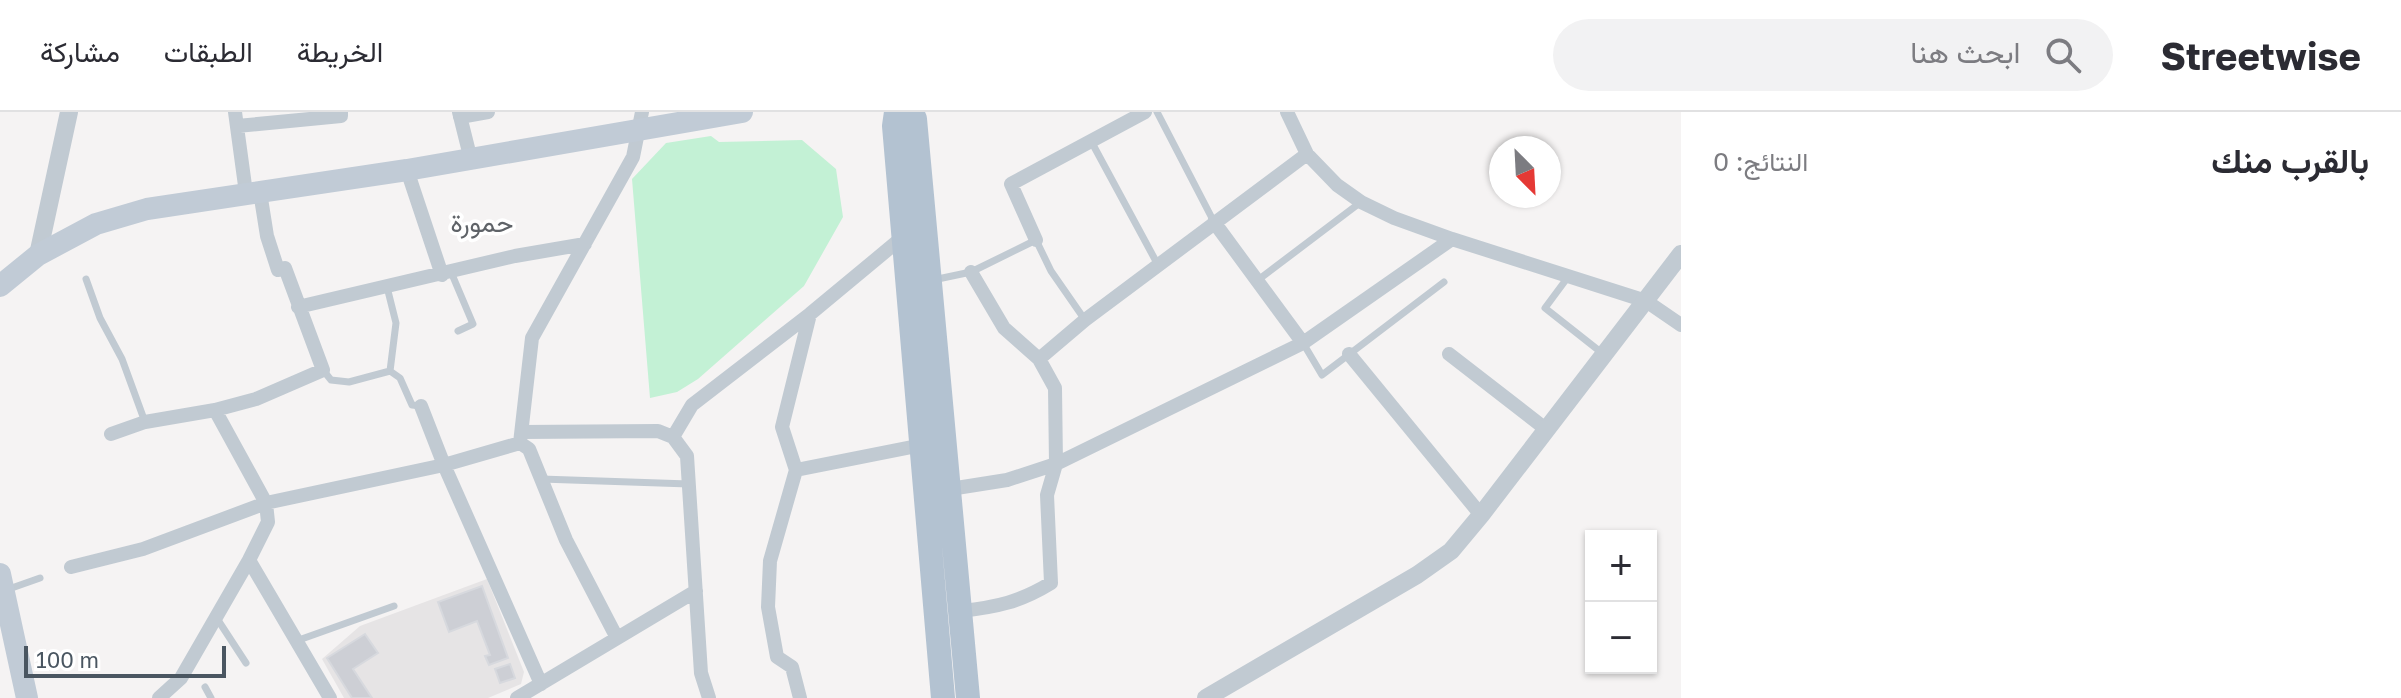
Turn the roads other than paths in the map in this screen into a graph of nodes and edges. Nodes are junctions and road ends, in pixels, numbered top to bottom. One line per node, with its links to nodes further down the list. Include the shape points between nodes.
1 (69, 112): 25 (street)
2 (341, 112): 11 (street)
3 (488, 112): 10 (street)
4 (742, 112): 12 (main road)
5 (896, 112): 20 (main road)
6 (912, 112): 31 (main road)
7 (1145, 112): 13 (street)
8 (1157, 112): 19 (lane)
9 (1287, 112): 14 (street)
10 (460, 114): 15 (street)
11 (236, 119): 17 (street)
12 (640, 122): 15 (main road); 23 (street, via 633,157)
13 (1091, 141): 22 (street, via 1011,184); 26 (lane)
14 (1307, 154): 18 (street); 19 (street)
15 (471, 160): 16 (main road)
16 (407, 170): 17 (main road); 28 (street)
17 (253, 193): 25 (main road, via 147,209 96,224); 37 (street, via 278,270 285,268)
18 (1361, 202): 21 (street); 32 (lane)
19 (1214, 222): 26 (street); 32 (street)
20 (904, 236): 38 (street); 56 (main road)
21 (1452, 239): 29 (street); 42 (street)
22 (1036, 240): 27 (lane); 39 (lane)
23 (585, 244): 28 (street); 54 (street, via 532,338)
24 (1681, 254): 36 (street)
25 (38, 255): 34 (main road)
26 (1158, 265): 39 (street)
27 (971, 272): 31 (lane); 46 (street, via 1004,328)
28 (446, 273): 35 (street); 41 (lane, via 473,324)
29 (1569, 275): 36 (street); 45 (lane, via 1545,308)
30 (86, 279): 51 (lane)
31 (930, 281): 62 (main road)
32 (1256, 282): 42 (street)
33 (1444, 282): 43 (lane)
34 (0, 286)
35 (387, 287): 37 (street); 48 (lane, via 396,323)
36 (1646, 301): 40 (street); 45 (street)
37 (298, 307): 47 (street)
38 (810, 314): 55 (street, via 692,405); 59 (street, via 782,427)
39 (1085, 320): 46 (street)
40 (1681, 325)
41 (458, 331)
42 (1303, 343): 43 (lane, via 1322,375); 57 (street)
43 (1349, 354): 64 (street)
44 (1449, 354): 52 (street)
45 (1604, 355): 52 (street)
46 (1039, 359): 57 (street, via 1055,388)
47 (323, 370): 48 (lane, via 331,380 349,382); 50 (street)
48 (390, 371): 49 (lane, via 400,378 412,405)
49 (421, 406): 58 (street)
50 (215, 410): 51 (street); 63 (street)
51 (145, 422): 53 (street)
52 (1547, 430): 64 (street)
53 (111, 434)
54 (521, 437): 55 (street, via 658,431); 58 (street); 60 (street)
55 (673, 437): 61 (street, via 687,456)
56 (922, 445): 59 (street); 85 (main road)
57 (1056, 464): 62 (street, via 1007,480); 71 (street, via 1047,495 1051,583 1025,599)
58 (444, 465): 63 (street); 76 (street)
59 (796, 470): 84 (street, via 770,561 768,607 777,657 792,667)
60 (539, 479): 61 (lane); 73 (street)
61 (689, 484): 69 (street)
62 (950, 489): 71 (main road)
63 (266, 503): 65 (street, via 268,522); 66 (street, via 143,549)
64 (1481, 515): 87 (street, via 1451,551 1417,575)
65 (249, 560): 72 (street); 74 (street)
66 (71, 567)
67 (40, 578): 68 (lane)
68 (2, 582): 78 (main road)
69 (696, 591): 73 (street); 83 (street, via 701,673)
70 (394, 606): 74 (lane)
71 (961, 611): 86 (main road)
72 (216, 617): 75 (lane); 79 (street, via 181,678)
73 (617, 638): 76 (street)
74 (296, 641): 81 (street)
75 (246, 663)
76 (541, 684): 82 (street)
77 (205, 687): 80 (lane)
78 (27, 698)
79 (159, 698)
80 (211, 698)
81 (330, 698)
82 (517, 698)
83 (709, 698)
84 (800, 698)
85 (943, 698)
86 (968, 698)
87 (1206, 698)

